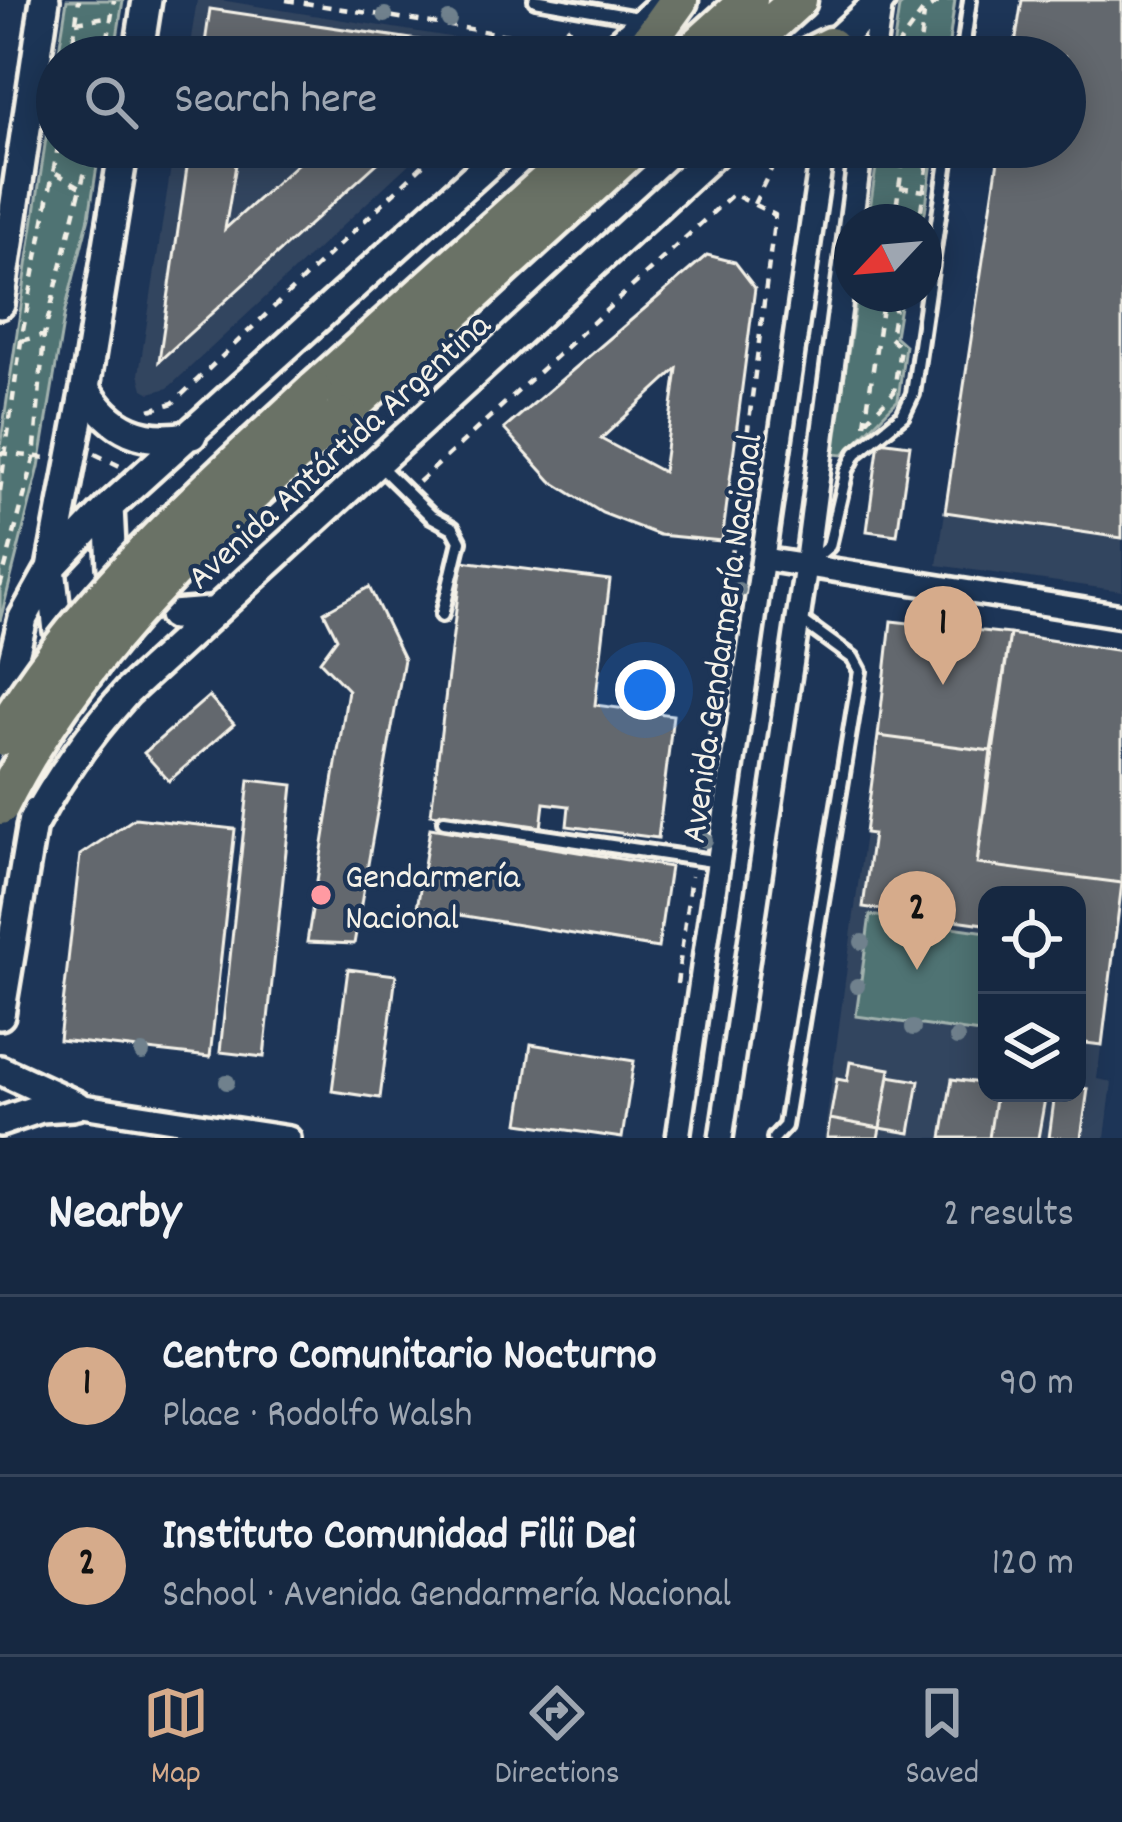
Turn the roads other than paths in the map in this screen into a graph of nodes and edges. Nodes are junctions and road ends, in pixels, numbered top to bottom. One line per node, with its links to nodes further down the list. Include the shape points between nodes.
1 (45, 0): 10 (main road)
2 (147, 0): 11 (main road)
3 (535, 0): 9 (lane)
4 (679, 0): 13 (highway)
5 (749, 0): 14 (highway)
6 (798, 0): 15 (highway)
7 (881, 0): 16 (main road); 17 (street)
8 (970, 0): 18 (lane)
9 (656, 10): 12 (main road)
10 (40, 36)
11 (141, 36)
12 (628, 36)
13 (653, 36)
14 (709, 36)
15 (758, 36)
16 (840, 36)
17 (876, 36)
18 (965, 36)
19 (36, 61): 32 (main road)
20 (121, 168): 33 (main road)
21 (484, 168): 35 (main road)
22 (543, 168): 31 (highway)
23 (563, 168): 31 (highway)
24 (610, 168): 30 (highway)
25 (630, 168): 30 (highway)
26 (698, 168): 36 (main road, Avenida Antártida Argentina)
27 (820, 168): 38 (street, Avenida Gendarmería Nacional)
28 (858, 168): 39 (street, Avenida Gendarmería Nacional)
29 (946, 168): 39 (lane, via 913,394 903,415 847,470 829,546)
30 (553, 219): 34 (highway)
31 (436, 283): 34 (highway)
32 (0, 304)
33 (86, 388): 35 (main road, via 113,424 141,438); 41 (main road)
34 (327, 403): 48 (highway, bridge, via 127,569); 50 (highway, bridge, via 260,486 121,624)
35 (192, 435): 37 (main road)
36 (377, 462): 42 (main road, Avenida Antártida Argentina); 44 (lane, via 460,541)
37 (110, 507): 40 (main road); 41 (main road)
38 (764, 559): 39 (street); 53 (street, Avenida Gendarmería Nacional)
39 (806, 566): 45 (street); 46 (street, Avenida Gendarmería Nacional)
40 (112, 567)
41 (51, 568): 47 (main road); 48 (main road, via 23,618)
42 (210, 612): 43 (main road); 52 (main road, Avenida Antártida Argentina, via 89,734)
43 (173, 615)
44 (442, 615)
45 (1122, 616)
46 (798, 618): 60 (street, Avenida Gendarmería Nacional); 61 (lane, via 860,671 785,1126)
47 (58, 631)
48 (1, 719)
49 (37, 800): 52 (main road)
50 (0, 806)
51 (444, 820): 53 (lane)
52 (31, 828): 54 (main road)
53 (719, 862): 59 (street, Avenida Gendarmería Nacional)
54 (0, 1015)
55 (0, 1070): 56 (main road)
56 (76, 1106): 57 (main road); 58 (street)
57 (0, 1122)
58 (290, 1138)
59 (678, 1138)
60 (721, 1138)
61 (774, 1138)

